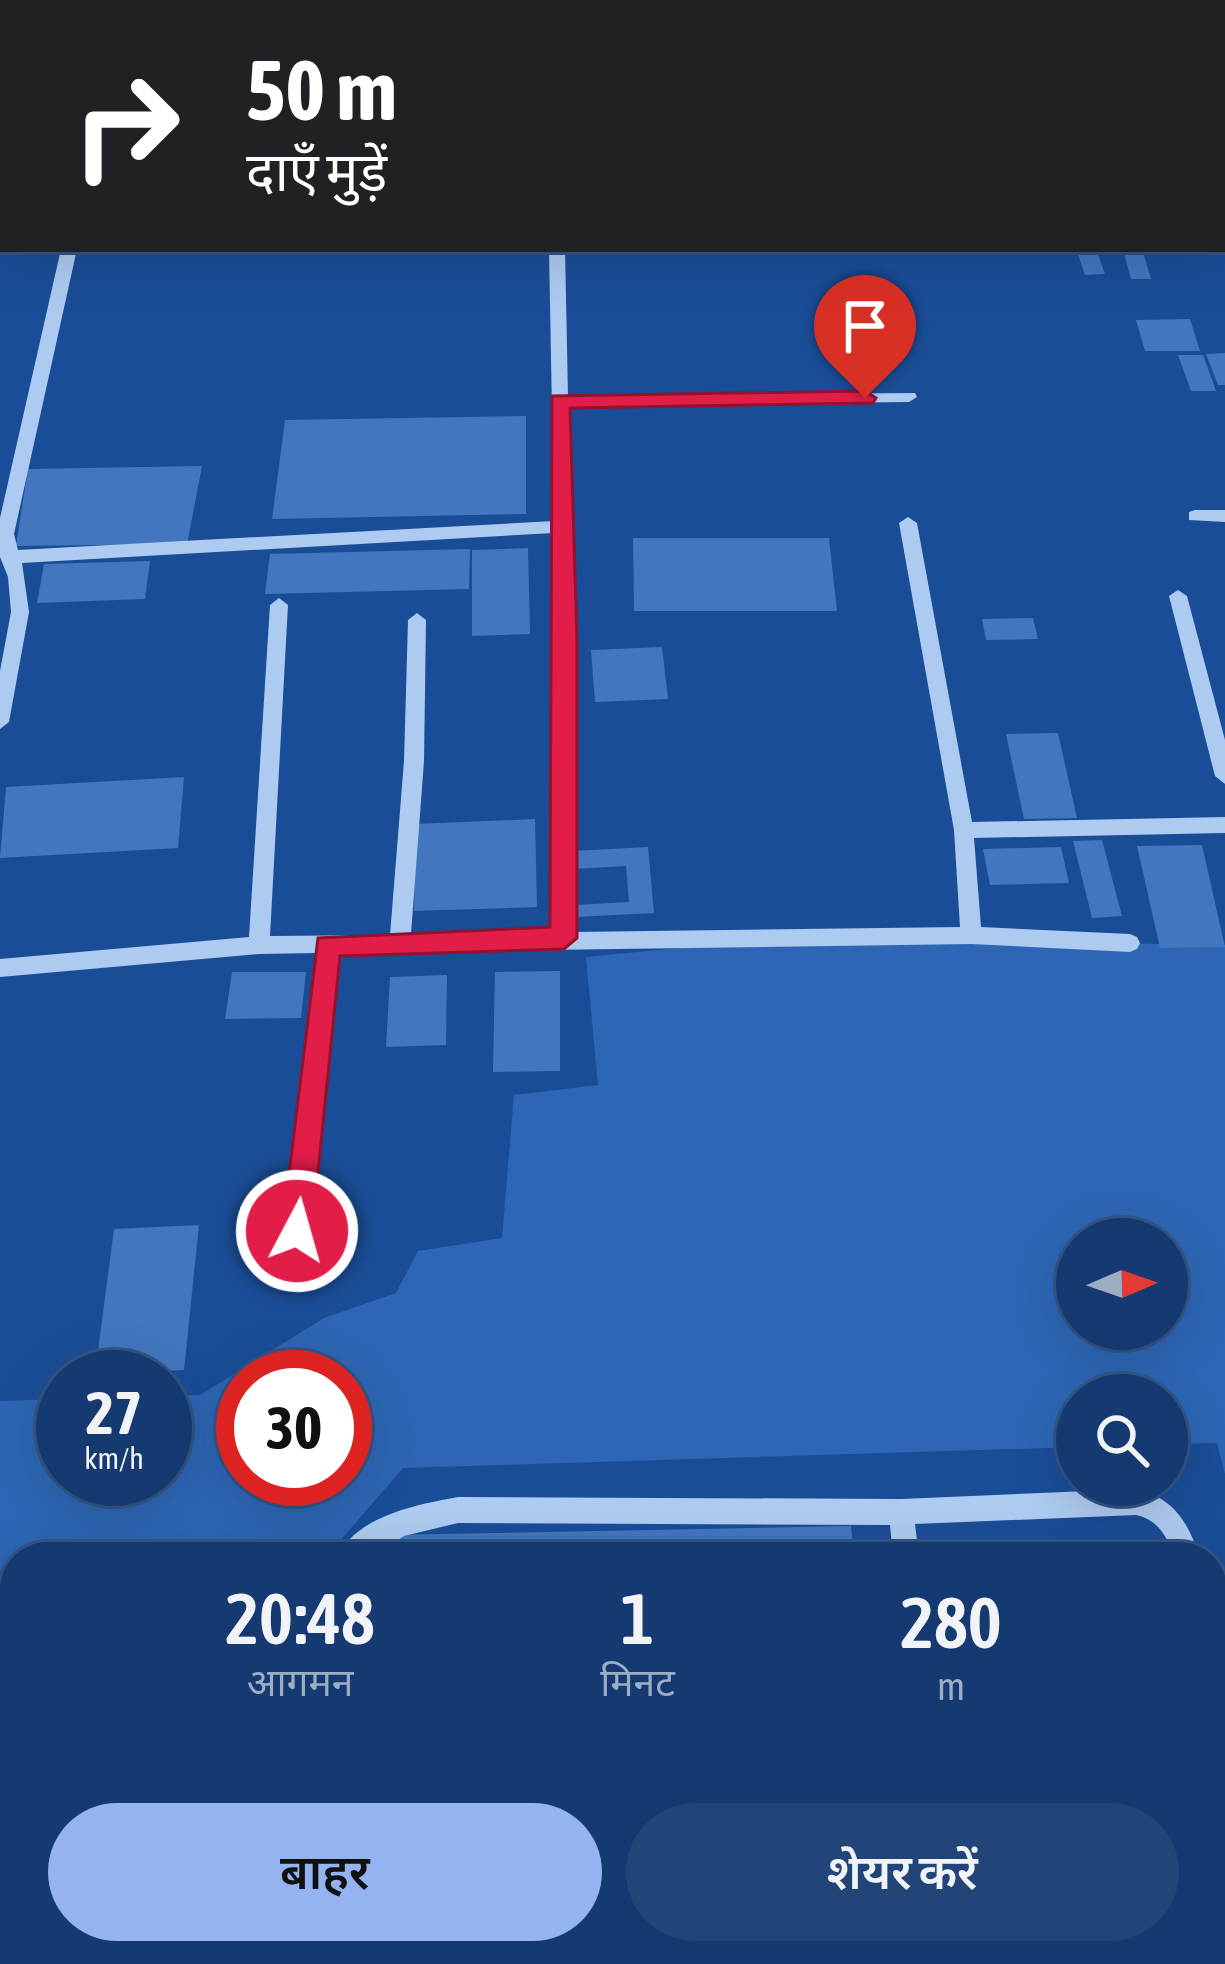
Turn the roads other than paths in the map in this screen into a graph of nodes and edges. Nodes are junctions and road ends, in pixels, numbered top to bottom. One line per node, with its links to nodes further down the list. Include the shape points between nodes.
1 (68, 252): 9 (street, via 5,534)
2 (557, 252): 4 (street)
3 (909, 398): 4 (street)
4 (559, 401): 8 (street)
5 (1195, 516): 6 (street)
6 (1225, 516)
7 (908, 523): 16 (street)
8 (561, 527): 9 (street); 18 (street)
9 (9, 556): 13 (street, via 20,612)
10 (1178, 596): 14 (street)
11 (279, 604): 21 (street)
12 (417, 620): 19 (street)
13 (0, 722)
14 (1225, 776)
15 (1225, 825): 16 (street)
16 (964, 830): 17 (street)
17 (971, 935): 18 (street); 20 (street)
18 (564, 938): 19 (street)
19 (400, 942): 22 (street)
20 (1130, 943)
21 (260, 945): 22 (street); 23 (street)
22 (328, 946): 24 (street)
23 (0, 968)
24 (292, 1278)
25 (901, 1512): 26 (street, via 458,1510 409,1518); 27 (street); 28 (street, via 1136,1502 1159,1506)
26 (366, 1542)
27 (904, 1542)
28 (1182, 1542)

